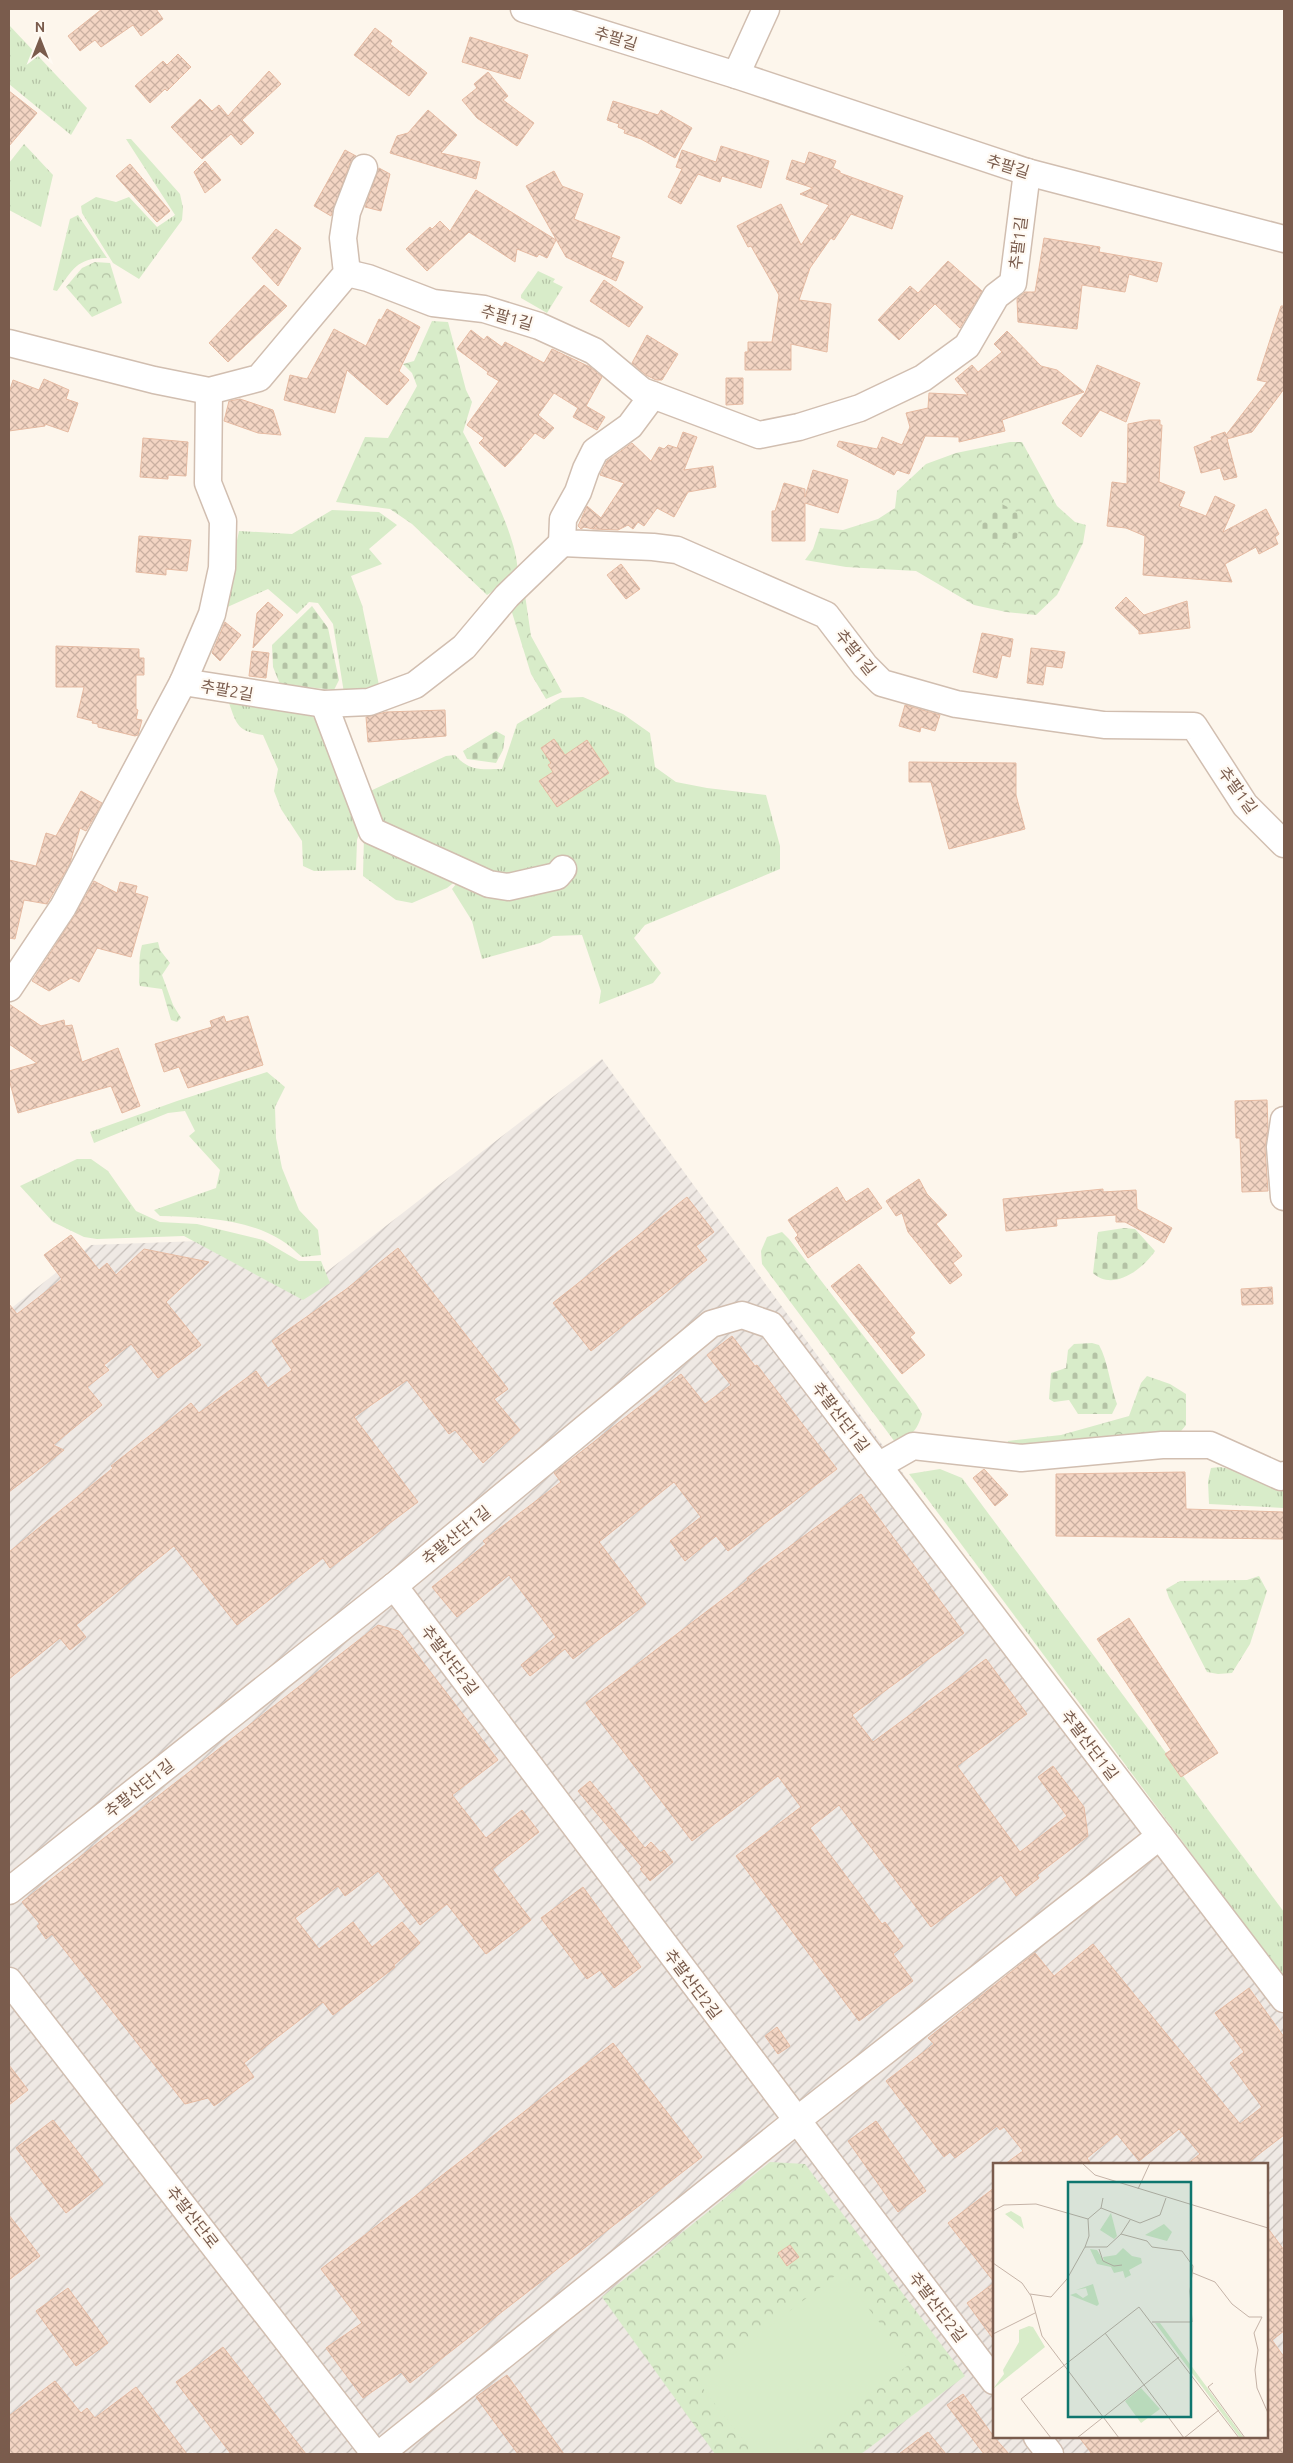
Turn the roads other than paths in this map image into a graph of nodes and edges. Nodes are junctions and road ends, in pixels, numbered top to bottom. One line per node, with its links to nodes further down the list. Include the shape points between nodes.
1 (524, 9): 3 (street, 추팔길)
2 (766, 9): 3 (street)
3 (736, 75): 5 (street, 추팔길)
4 (364, 168): 7 (street, via 346,212 343,238)
5 (1027, 172): 6 (street, 추팔길); 10 (street, 추팔1길, via 1013,283 996,296 967,346 923,378 860,408 799,427 759,435)
6 (1284, 239)
7 (346, 273): 9 (street, via 259,378); 10 (street, 추팔1길, via 433,302 484,309 539,326 594,351 642,391)
8 (9, 343): 9 (street)
9 (209, 391): 12 (street, via 208,483 223,521 222,568 212,614)
10 (653, 396): 11 (street, via 630,426 596,451 563,519)
11 (562, 543): 13 (street, 추팔2길, via 507,596 464,647 415,685 368,702); 14 (street, 추팔1길, via 677,550 826,615 882,683 956,704 1095,724 1194,726 1245,805)
12 (183, 682): 13 (street, 추팔2길); 16 (street, 추팔2길, via 63,908)
13 (324, 704): 15 (street, via 372,831 489,884 508,887 557,876)
14 (1284, 844)
15 (563, 869)
16 (9, 988)
17 (1284, 1120): 18 (street, via 1280,1147)
18 (1284, 1197)
19 (878, 1466): 20 (street, 추팔산단1길, via 913,1446 1021,1458 1162,1445 1210,1445 1282,1477); 21 (street, 추팔산단1길, via 771,1325 742,1315 711,1324); 22 (street, 추팔산단1길)
20 (1284, 1475)
21 (394, 1586): 23 (street, 추팔산단1길); 26 (street, 추팔산단2길)
22 (1160, 1836): 25 (street, 추팔산단1길); 26 (street)
23 (9, 1892)
24 (9, 1981): 29 (street, 추팔산단로)
25 (1284, 1999)
26 (796, 2121): 27 (street, 추팔산단2길); 30 (street)
27 (993, 2380)
28 (1038, 2438): 31 (street)
29 (375, 2454)
30 (380, 2454)
31 (1050, 2454)

